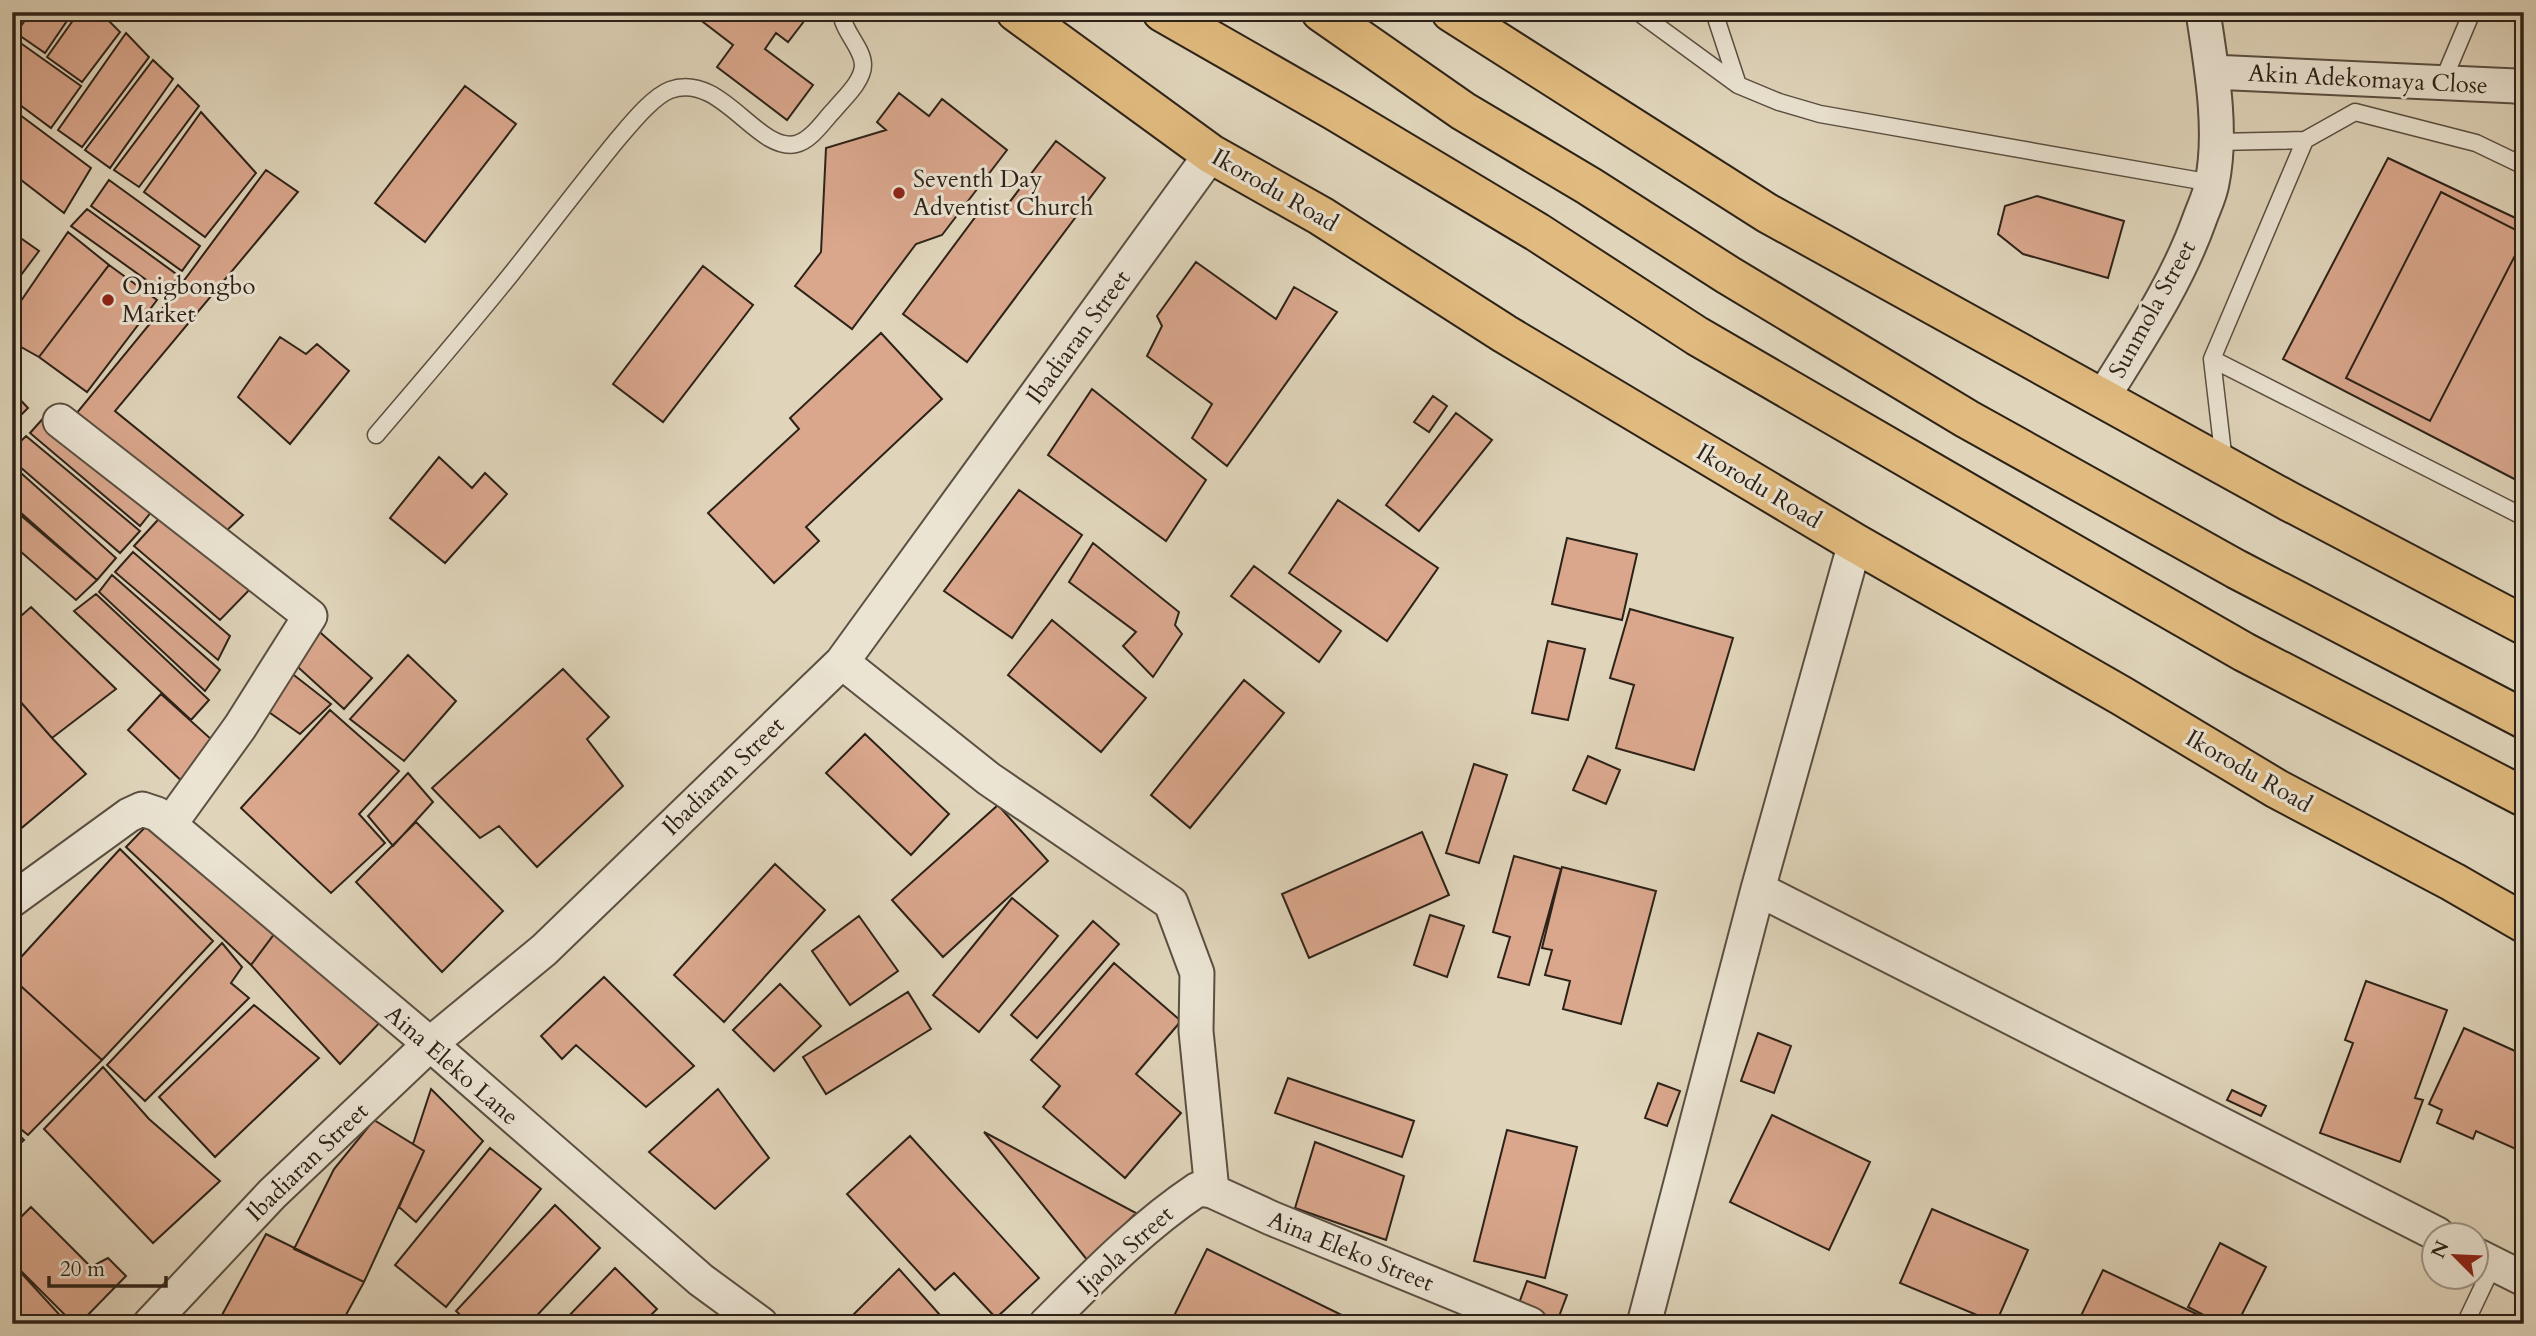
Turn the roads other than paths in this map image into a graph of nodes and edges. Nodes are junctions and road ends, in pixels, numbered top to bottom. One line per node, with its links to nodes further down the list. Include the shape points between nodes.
1 (841, 12): 22 (lane, via 863,70 810,136 796,144 782,144 716,96 695,88 670,90 642,111)
2 (1016, 12): 16 (main road, Ikorodu Road)
3 (1162, 12): 29 (main road, via 1537,232 1697,336 1995,509 2244,652)
4 (1321, 12): 28 (main road, via 1462,111 1967,418 2236,569)
5 (1451, 12): 20 (main road, via 1768,214)
6 (1638, 12): 12 (lane)
7 (1714, 12): 12 (lane)
8 (2203, 12): 10 (street, Sunmola Street)
9 (2472, 12): 11 (lane)
10 (2212, 72): 11 (street, Akin Adekomaya Close); 15 (street, Sunmola Street)
11 (2442, 83): 13 (street, Akin Adekomaya Close)
12 (1738, 85): 18 (lane, via 1820,114)
13 (2524, 89)
14 (2305, 140): 15 (lane); 17 (lane, via 2355,112 2476,144); 19 (lane)
15 (2215, 142): 18 (street, Sunmola Street)
16 (1211, 154): 25 (main road, Ikorodu Road, via 1321,216 1516,341); 27 (street, Ibadiaran Street)
17 (2524, 166)
18 (2212, 183): 20 (street, Sunmola Street, via 2167,293)
19 (2212, 359): 23 (lane); 24 (lane)
20 (2103, 397): 23 (main road)
21 (60, 421): 30 (street, via 310,616 240,727)
22 (376, 435)
23 (2224, 465): 26 (main road)
24 (2524, 517)
25 (1855, 543): 31 (street); 33 (main road, Ikorodu Road, via 2277,789)
26 (2524, 625)
27 (842, 662): 34 (street, Ibadiaran Street, via 544,950); 35 (street, via 989,779 1171,903 1197,974 1196,1031)
28 (2524, 719)
29 (2524, 797)
30 (156, 816): 32 (street, via 113,825); 34 (street, Aina Eleko Lane)
31 (1758, 889): 36 (street); 44 (street)
32 (12, 900)
33 (2524, 923)
34 (430, 1044): 40 (street, Ibadiaran Street, via 271,1194); 41 (street, Aina Eleko Lane, via 701,1280)
35 (1212, 1191): 42 (street, Ijaola Street, via 1198,1189 1169,1208); 43 (street, Aina Eleko Street)
36 (2420, 1225)
37 (2490, 1262): 38 (street)
38 (2524, 1279)
39 (2475, 1290): 45 (lane)
40 (150, 1324)
41 (761, 1324)
42 (1046, 1324)
43 (1530, 1324)
44 (1644, 1324)
45 (2465, 1324)

